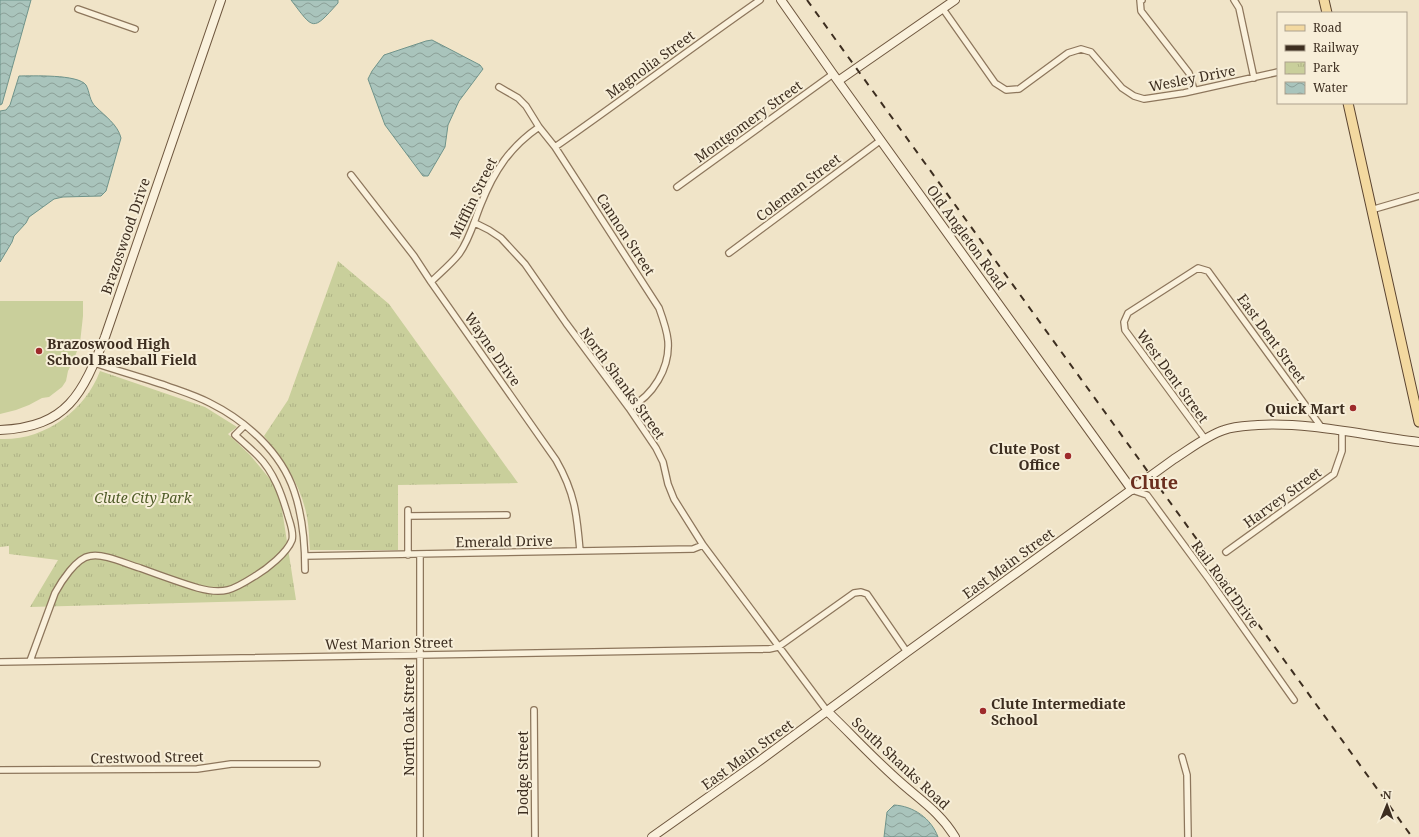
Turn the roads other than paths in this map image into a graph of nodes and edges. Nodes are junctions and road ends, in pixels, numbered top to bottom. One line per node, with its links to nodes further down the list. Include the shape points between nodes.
1 (220, 0): 30 (street, Brazoswood Drive)
2 (760, 0): 21 (street, Magnolia Street)
3 (781, 0): 13 (street, Old Angleton Road)
4 (955, 0): 9 (street)
5 (1142, 0): 17 (street, via 1141,11 1189,73)
6 (1234, 0): 14 (street, via 1239,8)
7 (1324, 0): 10 (main road)
8 (78, 9): 11 (street)
9 (943, 9): 15 (street); 17 (street, Wesley Drive, via 995,83 1006,90 1019,88 1068,53 1081,49 1091,52 1122,88 1134,96 1144,99)
10 (1327, 12)
11 (135, 29)
12 (1277, 72): 14 (street, Wesley Drive)
13 (832, 74): 15 (street, Old Angleton Road); 23 (street, Montgomery Street)
14 (1254, 78): 17 (street, Wesley Drive)
15 (838, 81): 20 (street, Old Angleton Road)
16 (499, 87): 19 (street, Cannon Street, via 526,106)
17 (1194, 90)
18 (1348, 104): 25 (main road)
19 (538, 126): 21 (street, Cannon Street); 26 (street, Mifflin Street, via 518,143 500,166)
20 (881, 140): 27 (street, Coleman Street); 39 (street, Old Angleton Road)
21 (555, 147): 31 (street, Cannon Street, via 659,308 666,327 668,348 664,370 639,403)
22 (351, 175): 29 (street, Wayne Drive, via 414,256)
23 (677, 187)
24 (1419, 196): 25 (street)
25 (1371, 210): 32 (main road)
26 (475, 222): 29 (street, Mifflin Street, via 459,254); 31 (street, North Shanks Street, via 501,238 525,264)
27 (729, 253)
28 (1198, 268): 34 (street, East Dent Street, via 1208,271); 37 (street, West Dent Street, via 1128,313 1124,322 1125,330)
29 (430, 282): 42 (street, Wayne Drive, via 563,472 577,513)
30 (94, 363): 33 (street, via 204,400); 35 (street, Brazoswood Drive, via 87,379 64,410 49,420 33,426)
31 (629, 408): 41 (street, North Shanks Street, via 656,448 674,499)
32 (1419, 422)
33 (244, 426): 46 (street, via 273,454 288,478 301,519); 51 (street, via 236,435 259,456 271,473 283,498 292,532 292,540 277,560 257,575 229,590 212,592 116,560 89,556 78,562 60,584)
34 (1322, 428): 36 (street, East Main Street); 37 (street, East Main Street, via 1269,424 1245,426 1226,429)
35 (0, 430)
36 (1342, 430): 38 (street, East Main Street); 43 (street, Harvey Street, via 1342,451 1334,474)
37 (1205, 440): 39 (street, East Main Street)
38 (1419, 442)
39 (1132, 490): 49 (street, East Main Street); 53 (street, Rail Road Drive, via 1147,495)
40 (507, 515): 44 (street, via 408,513)
41 (703, 545): 42 (street, Emerald Drive, via 693,549); 48 (street, North Shanks Street)
42 (580, 552): 45 (street, Emerald Drive)
43 (1226, 552)
44 (408, 555): 45 (street, Emerald Drive); 46 (street, Emerald Drive)
45 (420, 555): 50 (street, North Oak Street)
46 (305, 556): 47 (street)
47 (306, 570)
48 (778, 647): 49 (street, via 854,593 861,592 867,594); 50 (street, West Marion Street); 55 (street, North Shanks Street)
49 (907, 652): 55 (street, East Main Street)
50 (421, 655): 51 (street, West Marion Street); 59 (street, North Oak Street)
51 (30, 661): 52 (street, West Marion Street)
52 (0, 662)
53 (1294, 700)
54 (534, 710): 60 (street, Dodge Street)
55 (827, 711): 61 (street, East Main Street); 62 (street, South Shanks Road, via 900,782 938,814)
56 (1182, 757): 63 (street, via 1187,775)
57 (317, 764): 58 (street, Crestwood Street, via 231,764 197,769)
58 (0, 770)
59 (420, 837)
60 (535, 837)
61 (652, 837)
62 (955, 837)
63 (1188, 837)

